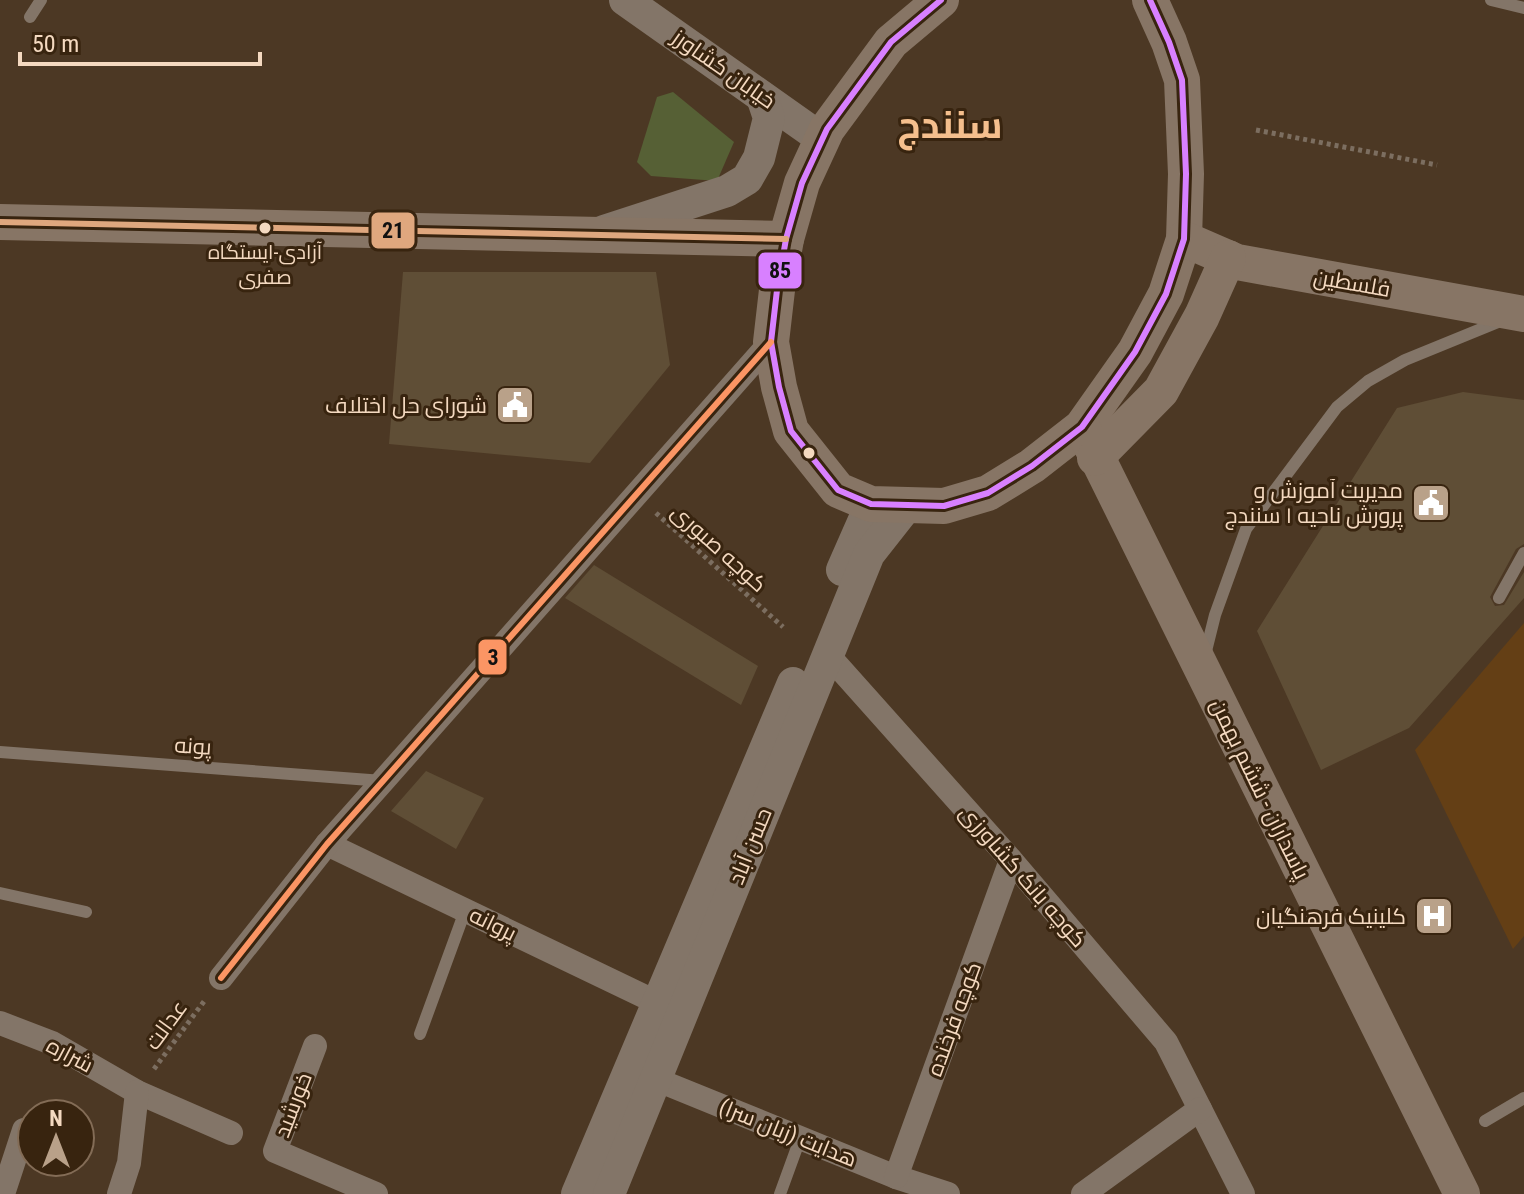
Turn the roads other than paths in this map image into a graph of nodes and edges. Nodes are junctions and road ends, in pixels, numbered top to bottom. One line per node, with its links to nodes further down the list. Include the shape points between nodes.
1 (41, 0): 7 (lane)
2 (625, 0): 8 (street, خیابان کشاورز)
3 (941, 0): 9 (main road, via 891,42)
4 (1491, 0): 6 (lane)
5 (1152, 1): 13 (main road, via 1182,80)
6 (1524, 8)
7 (30, 17)
8 (762, 97): 9 (street, خیابان کشاورز); 11 (street, via 769,118 759,158 747,179 727,191)
9 (822, 139): 12 (main road)
10 (0, 222): 11 (main road)
11 (594, 235): 12 (main road)
12 (786, 239): 16 (main road)
13 (1184, 239): 14 (main road, فلسطین); 17 (main road, via 1166,294)
14 (1228, 258): 15 (main road, فلسطین); 17 (main road, via 1161,391)
15 (1522, 314): 23 (lane, via 1405,360 1337,407 1246,529)
16 (771, 342): 18 (main road, via 791,431 838,490); 25 (street)
17 (1088, 442): 19 (main road, via 1032,466 988,493 944,506); 23 (main road, پاسداران - ششم بهمن)
18 (871, 504): 19 (main road); 32 (street, حسن آباد)
19 (906, 507): 22 (street, حسن آباد, via 869,554)
20 (1524, 553): 21 (lane)
21 (1499, 598)
22 (828, 655): 27 (street, کوچه بانک کشاورزی); 36 (street, حسن آباد)
23 (1201, 671): 54 (main road, پاسداران - ششم بهمن)
24 (0, 752): 25 (lane, پونه)
25 (383, 781): 26 (street)
26 (327, 844): 29 (street, پروانه); 31 (street)
27 (1011, 860): 39 (street, کوچه بانک کشاورزی, via 1166,1042); 44 (street, کوچه فرخنده)
28 (0, 893): 30 (lane)
29 (465, 911): 32 (street, پروانه); 34 (lane)
30 (86, 912)
31 (221, 978)
32 (658, 1003): 36 (street, حسن آباد)
33 (0, 1023): 37 (street, شراره, via 52,1043)
34 (420, 1034)
35 (315, 1046): 47 (street, خورشید, via 275,1151)
36 (642, 1076): 42 (street, هدایت (زبان سرا)); 48 (street, حسن آباد); 49 (street, حسن آباد)
37 (137, 1092): 41 (street, شراره); 46 (street, via 129,1163)
38 (1524, 1098): 40 (lane)
39 (1200, 1109): 52 (street); 53 (street, کوچه بانک کشاورزی)
40 (1485, 1121)
41 (231, 1133)
42 (800, 1139): 44 (street, هدایت (زبان سرا)); 50 (lane)
43 (16, 1154): 45 (street)
44 (896, 1177): 51 (street, هدایت (زبان سرا))
45 (3, 1194)
46 (119, 1194)
47 (376, 1194)
48 (577, 1194)
49 (609, 1194)
50 (780, 1194)
51 (948, 1194)
52 (1083, 1194)
53 (1243, 1194)
54 (1462, 1194)

